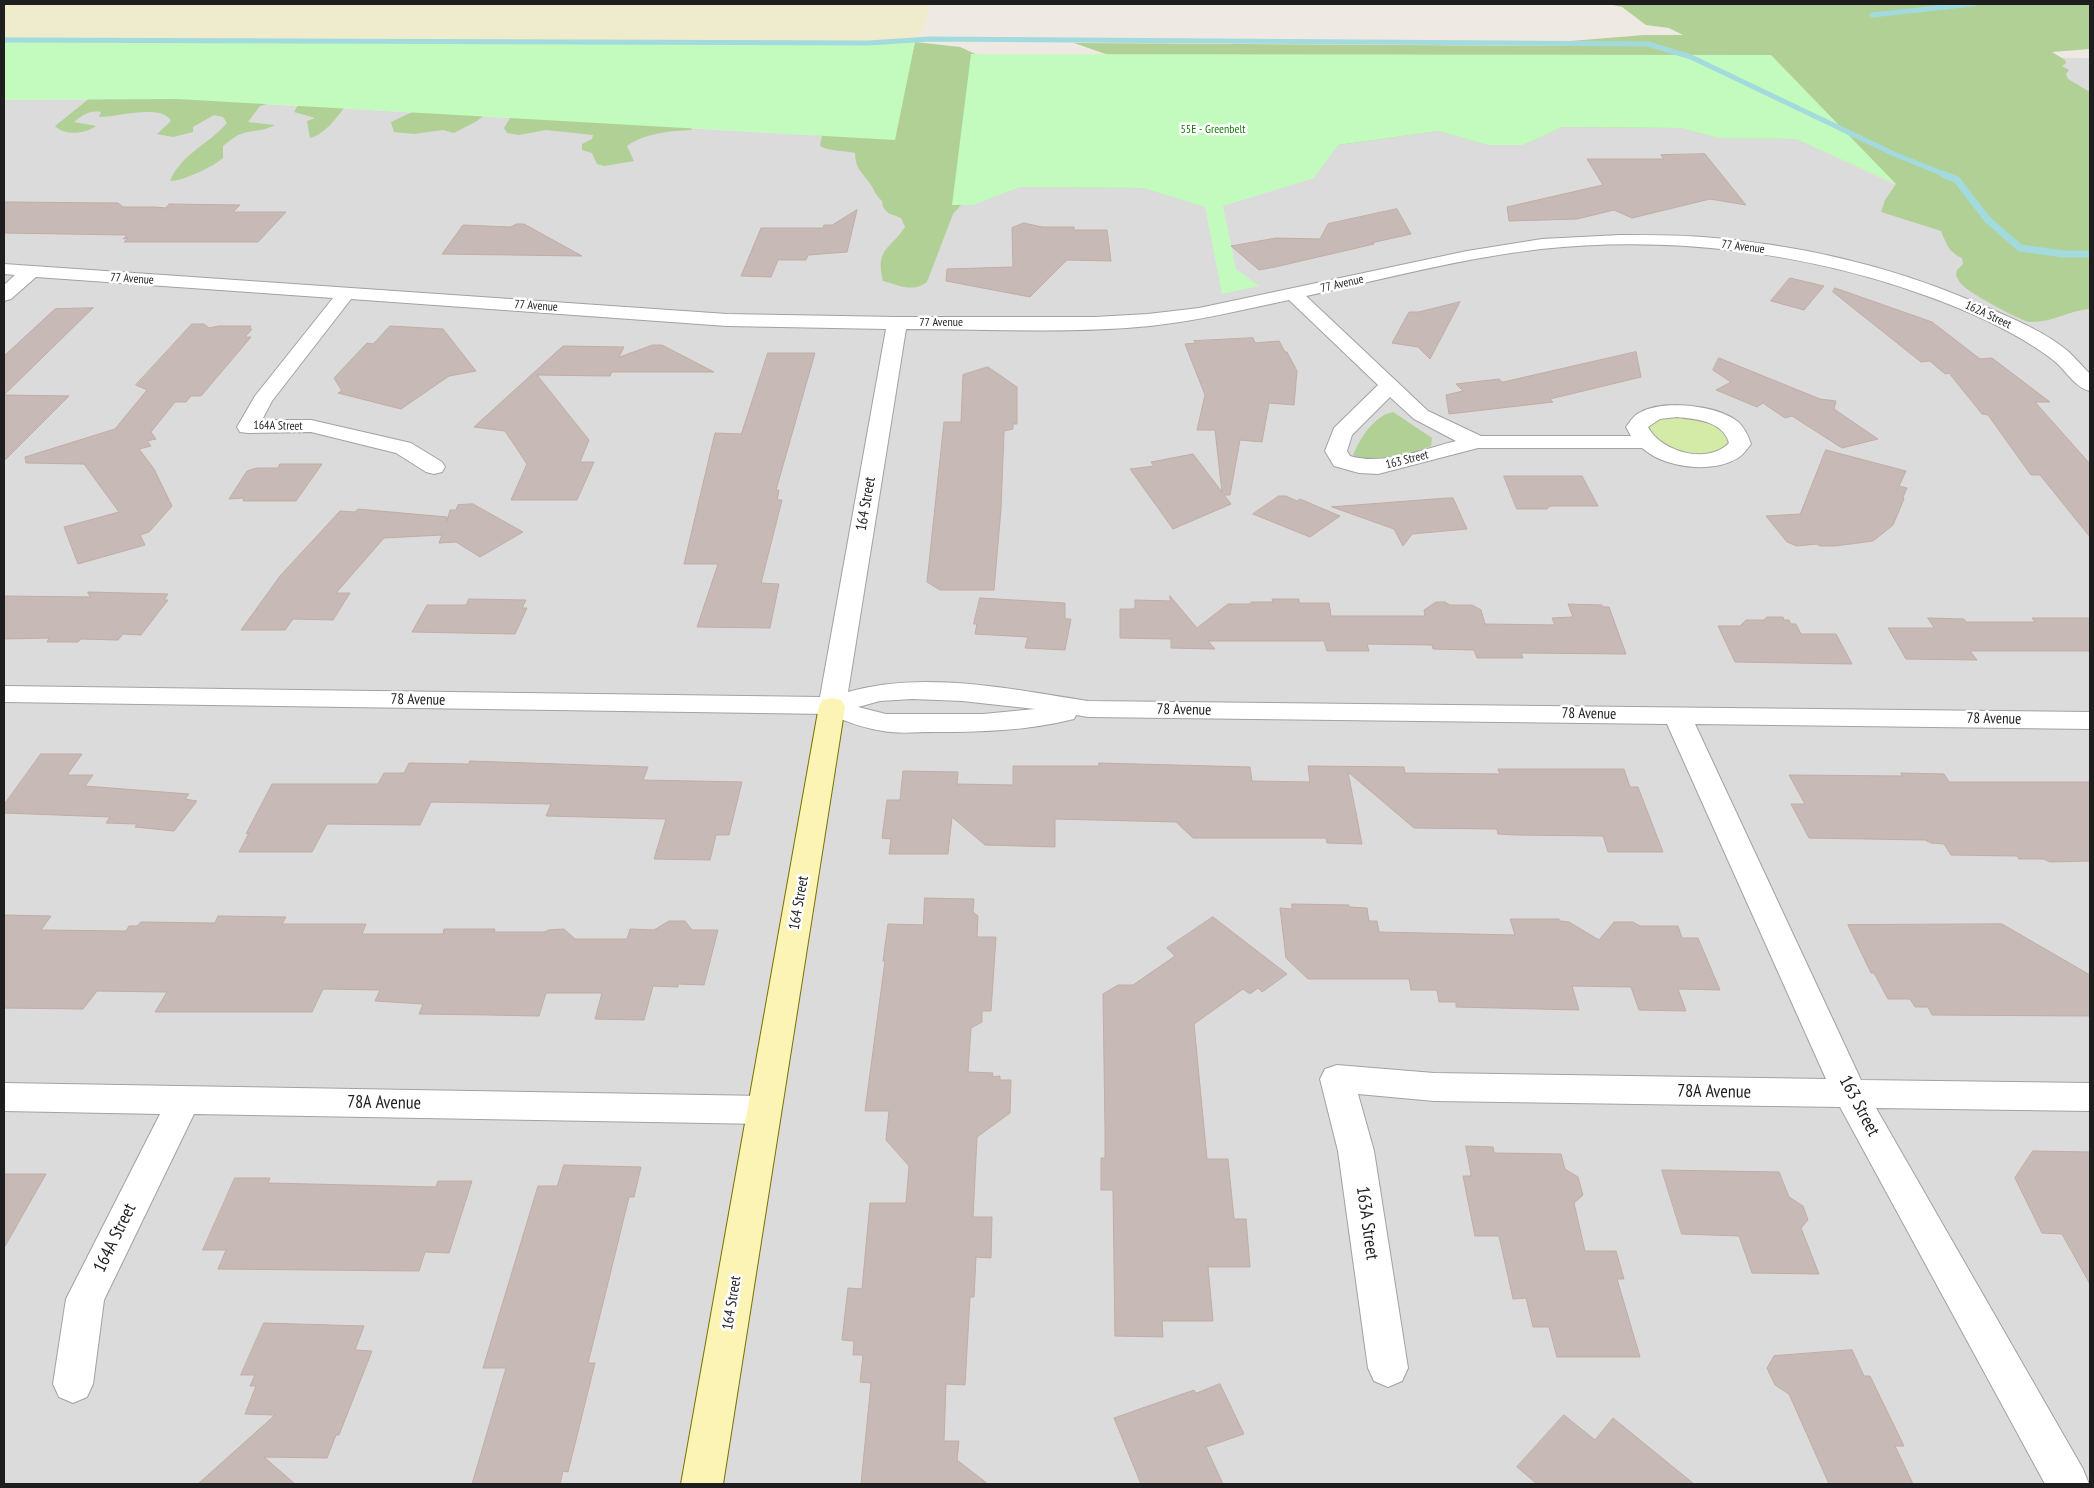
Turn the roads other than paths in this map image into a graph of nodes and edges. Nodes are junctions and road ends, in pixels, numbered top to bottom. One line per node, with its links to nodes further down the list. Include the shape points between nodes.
1 (4, 270): 3 (street, 77 Avenue)
2 (1869, 271): 6 (street, 77 Avenue, via 1747,247 1703,242 1620,240 1542,244 1476,255); 8 (street, 162A Street, via 1962,302 2023,332 2061,356)
3 (30, 272): 4 (street, 77 Avenue); 5 (street)
4 (346, 293): 7 (street, 77 Avenue, via 736,320); 12 (street, 164A Street, via 262,400 248,427 311,426 403,448)
5 (4, 295)
6 (1294, 295): 7 (street, 77 Avenue, via 1199,314 1130,321); 9 (street, 163 Street)
7 (897, 323): 14 (street, 164 Street)
8 (2090, 385)
9 (1389, 386): 10 (street, 163 Street, via 1421,415); 10 (street, 163 Street, via 1342,433 1336,451 1342,461 1378,467)
10 (1478, 442): 11 (street, 163 Street)
11 (1644, 442)
12 (434, 467)
13 (4, 694): 14 (street, 78 Avenue)
14 (832, 706): 15 (street, 78 Avenue, via 864,719 892,723 1016,721 1088,709); 22 (street, 164 Street)
15 (1677, 714): 16 (street, 78 Avenue); 18 (street, 163 Street)
16 (2090, 720)
17 (1337, 1080): 18 (street, 78A Avenue, via 1434,1087); 23 (street, 163A Street, via 1356,1151)
18 (1850, 1094): 20 (street, 78A Avenue); 26 (street, 163 Street)
19 (4, 1097): 21 (street, 78A Avenue)
20 (2090, 1097)
21 (184, 1100): 22 (street, 78A Avenue); 24 (street, 164A Street, via 85,1299)
22 (764, 1110): 25 (street, 164 Street)
23 (1388, 1368)
24 (74, 1384)
25 (702, 1484)
26 (2068, 1484)

